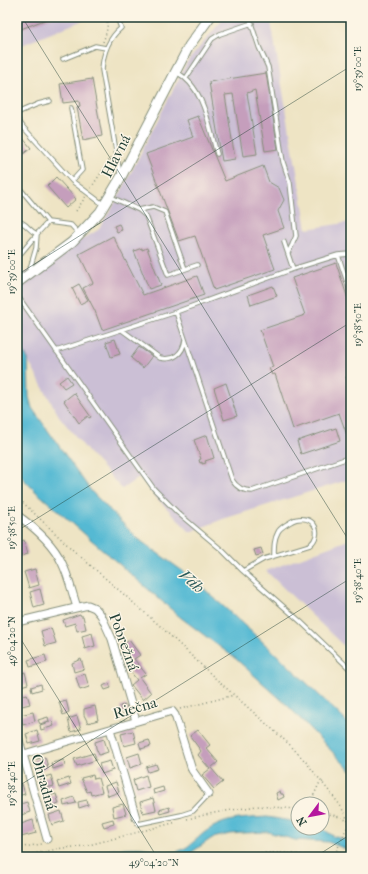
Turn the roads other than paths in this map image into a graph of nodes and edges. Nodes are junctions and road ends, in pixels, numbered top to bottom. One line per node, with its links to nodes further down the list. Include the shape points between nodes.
1 (117, 17): 5 (lane, via 121,28)
2 (210, 17): 7 (street, Hlavná)
3 (249, 17): 4 (lane)
4 (252, 23): 8 (lane, via 212,39); 25 (lane, via 268,67 283,162 290,183 296,236)
5 (106, 48): 6 (lane, via 95,46); 14 (lane, via 102,70)
6 (62, 59)
7 (175, 71): 8 (lane); 14 (street, Hlavná)
8 (186, 78): 13 (lane, via 199,96)
9 (50, 101): 11 (lane)
10 (71, 108): 15 (lane, via 82,170)
11 (17, 113)
12 (17, 118): 15 (lane)
13 (217, 154)
14 (120, 177): 17 (street, Hlavná)
15 (72, 181): 18 (lane)
16 (17, 185): 21 (lane)
17 (110, 196): 18 (street, Hlavná); 19 (lane)
18 (104, 206): 23 (street, Hlavná)
19 (139, 210): 30 (lane, via 153,207 165,212); 30 (lane, via 146,216 168,275)
20 (17, 221): 22 (lane, via 24,223 31,232)
21 (48, 222): 22 (lane); 23 (lane, via 71,225)
22 (37, 234): 28 (lane); 32 (lane, via 36,248)
23 (79, 235): 32 (street, Hlavná)
24 (284, 242): 25 (lane)
25 (288, 253): 31 (lane)
26 (351, 254): 27 (lane)
27 (338, 255): 31 (lane); 34 (lane)
28 (17, 258)
29 (197, 265): 30 (lane)
30 (186, 269)
31 (293, 269): 36 (lane)
32 (28, 275): 33 (street, Hlavná)
33 (17, 283)
34 (351, 294)
35 (17, 296): 39 (lane)
36 (176, 312): 37 (lane); 38 (lane)
37 (122, 330): 38 (lane, via 160,358 167,360 180,352); 39 (lane)
38 (185, 340): 40 (lane, via 232,480 238,488 252,491)
39 (56, 351): 43 (lane, via 154,489)
40 (351, 457)
41 (17, 515): 44 (street, via 34,528 58,556)
42 (274, 556): 42 (lane, via 274,539 279,529 296,518 307,519 313,523 317,533 312,543); 43 (lane)
43 (243, 571): 46 (lane)
44 (77, 607): 45 (street); 47 (street, Pobrežná, via 88,605 101,614 112,639)
45 (17, 622)
46 (350, 668)
47 (136, 722): 48 (street, Riečna); 51 (street, Riečna, via 172,711 192,770)
48 (110, 729): 50 (street, Riečna); 52 (street)
49 (17, 734): 50 (street, Ohradná)
50 (20, 755): 53 (street, Ohradná)
51 (209, 794): 52 (lane, via 195,809 181,815 138,824)
52 (136, 818)
53 (47, 839)

